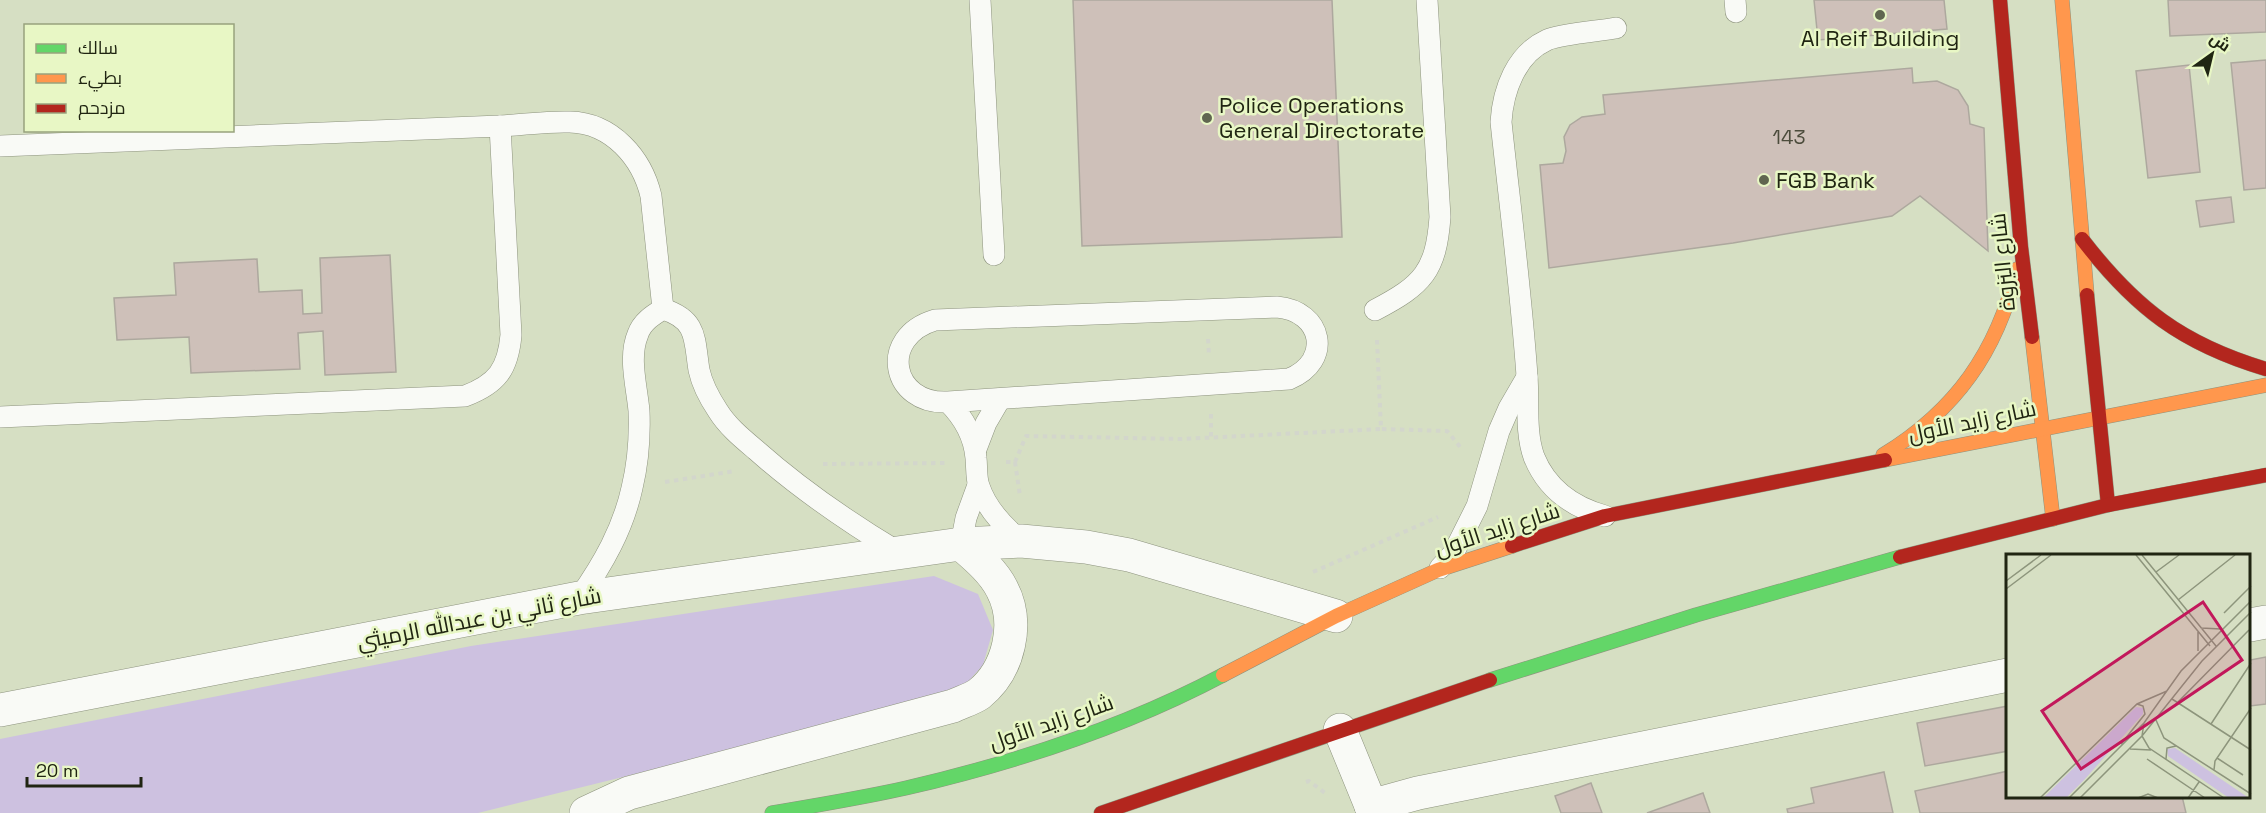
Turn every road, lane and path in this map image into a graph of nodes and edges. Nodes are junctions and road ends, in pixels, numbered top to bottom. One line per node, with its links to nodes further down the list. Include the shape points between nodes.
1 (980, 0): 10 (lane)
2 (1427, 0): 12 (lane, via 1438,238 1428,269 1417,283)
3 (2000, 0): 9 (main road, شارع اليَزوة)
4 (2062, 0): 8 (main road)
5 (1616, 28): 14 (lane, via 1547,40 1518,66 1502,102)
6 (500, 126): 7 (lane); 11 (lane, via 572,122 604,131 630,152 640,165 651,195); 18 (lane, via 510,352 494,381 481,390 449,398)
7 (0, 146)
8 (2082, 239): 13 (main road, via 2103,269 2156,319 2214,353); 19 (main road)
9 (2021, 247): 20 (main road, شارع اليَزوة); 25 (main road, via 2005,313 1973,373 1928,423 1889,452)
10 (994, 255)
11 (663, 309): 33 (lane, via 684,318 691,327 707,393 734,430 812,496); 35 (lane, via 645,323 634,346 638,450 621,527)
12 (1376, 310): 21 (path)
13 (2266, 369)
14 (1527, 376): 29 (lane, via 1530,440 1540,470 1568,501); 34 (lane, via 1499,431 1477,506 1453,554)
15 (2266, 385): 19 (main road, شارع زايد الأول)
16 (1000, 399): 17 (lane); 17 (lane, via 1289,378 1310,366 1318,343 1310,321 1289,308 1277,307 935,320 909,333 898,359 904,383 913,392 936,403); 22 (lane)
17 (948, 402): 22 (lane, via 966,423)
18 (0, 417)
19 (2098, 417): 20 (main road, شارع زايد الأول); 28 (main road)
20 (2042, 428): 25 (main road, شارع زايد الأول); 30 (main road, شارع اليَزوة)
21 (1381, 429): 23 (path, via 1447,431); 24 (path, via 1182,439 1026,436)
22 (976, 449): 27 (lane)
23 (1464, 452)
24 (1015, 462)
25 (1863, 465): 29 (main road, شارع زايد الأول)
26 (2266, 475): 28 (main road)
27 (978, 485): 31 (lane, via 995,516); 32 (lane)
28 (2108, 505): 30 (main road)
29 (1605, 516): 34 (main road, شارع زايد الأول)
30 (2053, 519): 41 (main road, via 1873,564 1707,612)
31 (1021, 541): 32 (street, شارع ثاني بن عبدالله الرميثي); 36 (street, شارع ثاني بن عبدالله الرميثي, via 1129,555)
32 (961, 544): 33 (street, شارع ثاني بن عبدالله الرميثي); 47 (street, via 994,577 1010,613 1010,641 1001,667 977,695 953,706 628,793)
33 (898, 552): 35 (street, شارع ثاني بن عبدالله الرميثي)
34 (1438, 570): 36 (main road, شارع زايد الأول)
35 (579, 598): 40 (street, شارع ثاني بن عبدالله الرميثي)
36 (1336, 616): 43 (main road, شارع زايد الأول, via 1199,688 1128,718 1013,759)
37 (2266, 622): 38 (street)
38 (2251, 625)
39 (2006, 675): 46 (street, via 1418,793)
40 (0, 710)
41 (1340, 730): 46 (street); 49 (main road)
42 (1298, 785): 44 (path, via 1309,781)
43 (906, 788): 45 (main road); 48 (main road, شارع زايد الأول)
44 (1327, 794)
45 (886, 806)
46 (1373, 809)
47 (586, 813)
48 (772, 813)
49 (1101, 813)

